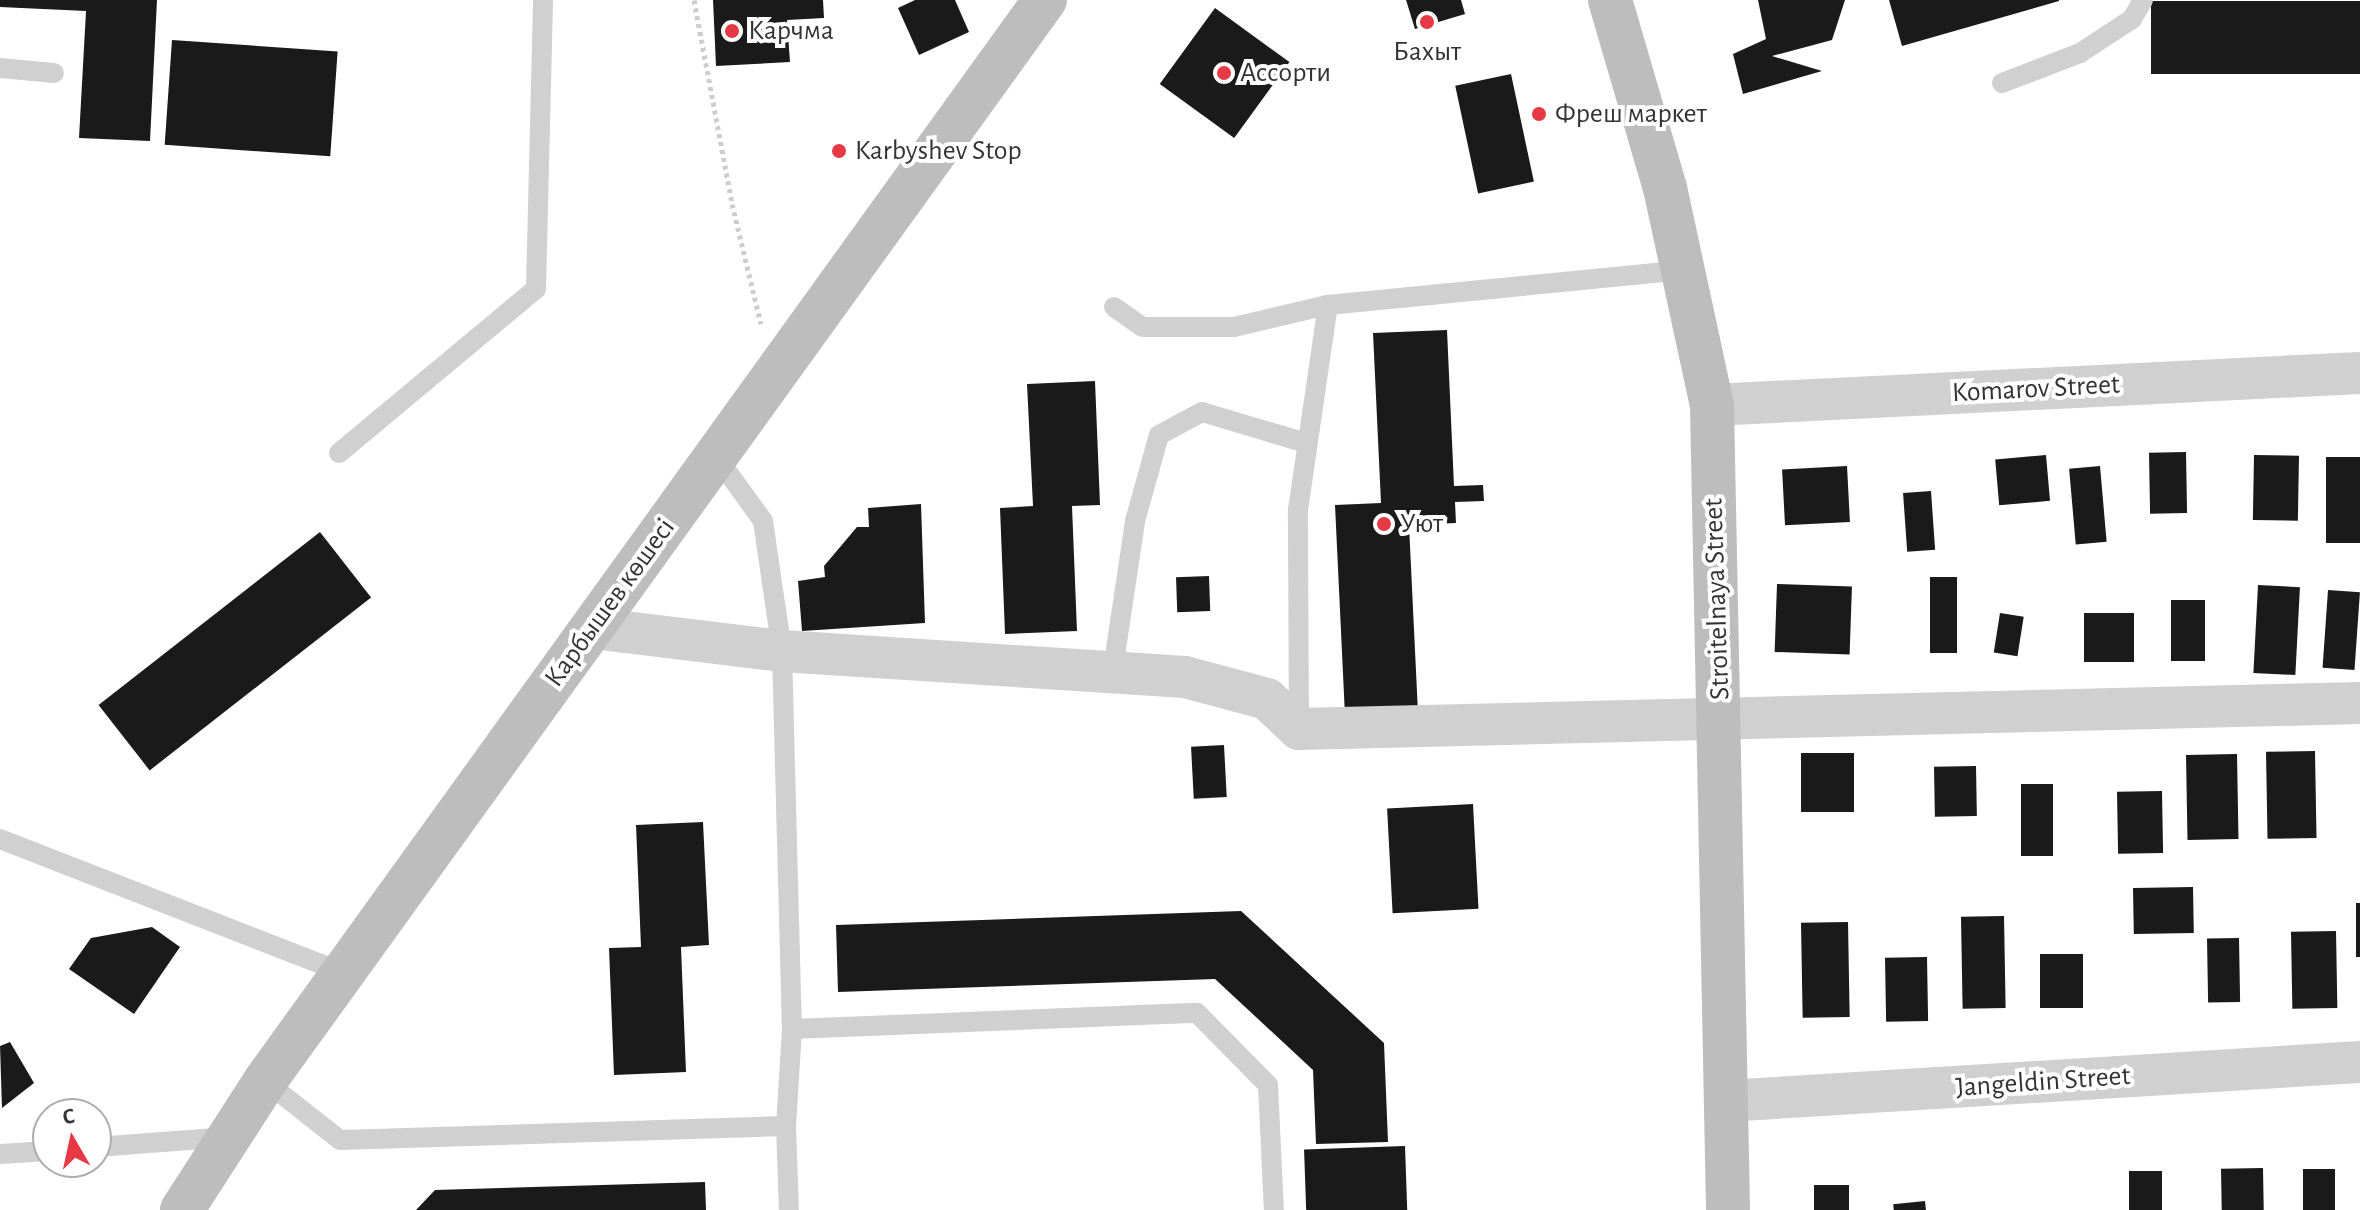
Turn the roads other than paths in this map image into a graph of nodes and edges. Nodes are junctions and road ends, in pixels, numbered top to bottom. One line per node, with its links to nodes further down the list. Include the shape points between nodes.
1 (543, 0): 14 (lane, via 536,289)
2 (1045, 0): 15 (main road, Карбышев көшесі)
3 (1610, 0): 8 (main road, Stroitelnaya Street, via 1665,188)
4 (2143, 0): 7 (lane, via 2132,19 2080,53)
5 (0, 68): 6 (lane)
6 (54, 73)
7 (2002, 83)
8 (1683, 270): 9 (lane); 12 (main road, Stroitelnaya Street)
9 (1328, 305): 10 (lane, via 1234,327 1143,327); 13 (lane)
10 (1114, 307)
11 (2360, 373): 12 (street, Komarov Street)
12 (1712, 405): 20 (main road, Stroitelnaya Street)
13 (1306, 443): 18 (lane, via 1202,412 1159,435 1135,521); 21 (lane, via 1298,510)
14 (339, 453)
15 (716, 456): 16 (main road, Карбышев көшесі); 17 (lane, via 763,521)
16 (592, 628): 17 (street); 23 (main road, Карбышев көшесі)
17 (782, 651): 18 (street); 24 (lane)
18 (1113, 669): 21 (street, via 1242,689 1267,699)
19 (2360, 703): 20 (street)
20 (1721, 720): 21 (street); 27 (main road, Stroitelnaya Street)
21 (1299, 729)
22 (0, 839): 23 (lane)
23 (344, 973): 26 (main road, Карбышев көшесі)
24 (792, 1029): 28 (lane); 35 (lane, via 1197,1013 1268,1085)
25 (2360, 1062): 27 (street, Jangeldin Street)
26 (265, 1081): 28 (lane, via 340,1140); 29 (main road, Карбышев көшесі)
27 (1726, 1101): 36 (main road, Stroitelnaya Street)
28 (786, 1126): 34 (lane)
29 (233, 1137): 30 (lane); 33 (main road, Карбышев көшесі)
30 (112, 1146)
31 (32, 1152): 32 (lane)
32 (0, 1154)
33 (182, 1210)
34 (789, 1210)
35 (1274, 1210)
36 (1728, 1210)

